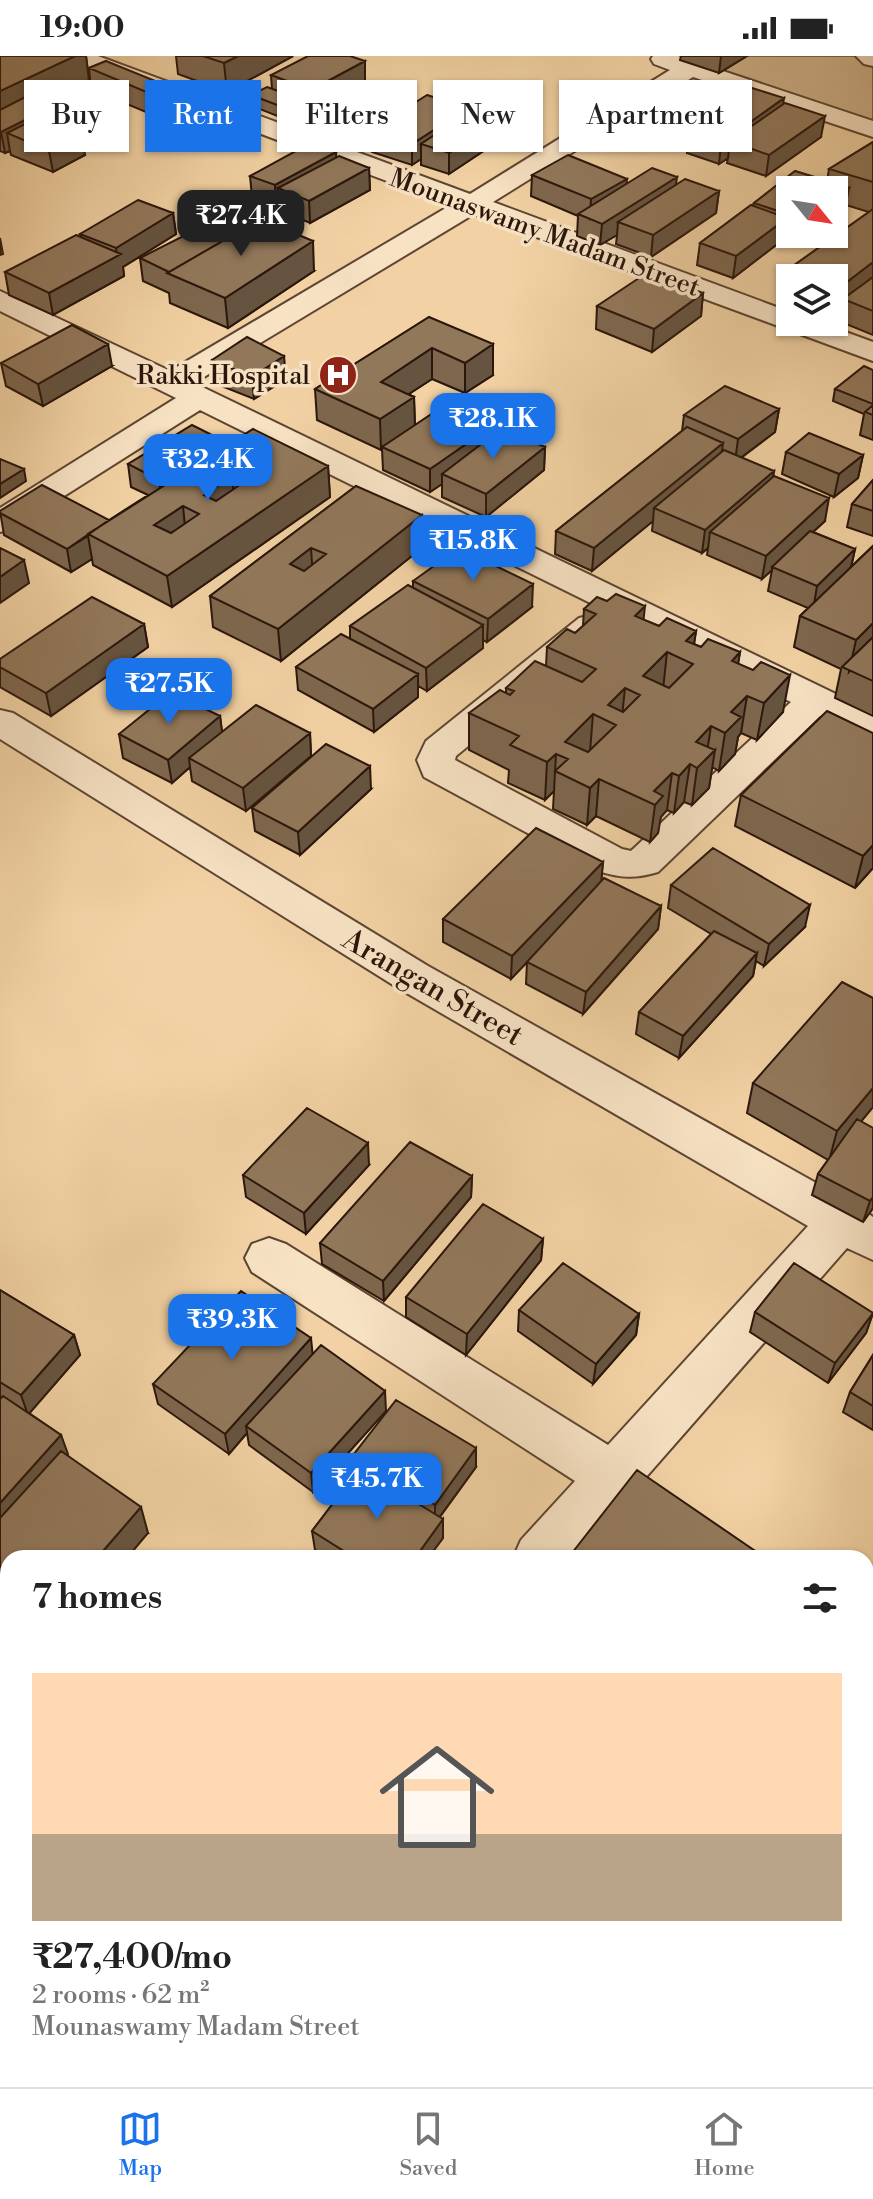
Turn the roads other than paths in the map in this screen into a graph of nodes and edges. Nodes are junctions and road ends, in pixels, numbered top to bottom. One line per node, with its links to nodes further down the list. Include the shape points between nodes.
1 (75, 56): 5 (street, Mounaswamy Madam Street)
2 (653, 56): 3 (street)
3 (690, 68): 4 (street); 5 (street)
4 (873, 129)
5 (470, 205): 7 (street, Mounaswamy Madam Street); 10 (street)
6 (0, 300): 10 (street)
7 (776, 317)
8 (829, 336): 9 (street, Mounaswamy Madam Street)
9 (873, 352)
10 (186, 390): 11 (street); 12 (street)
11 (0, 522)
12 (610, 612): 13 (street); 13 (street, via 439,750 437,768 612,861 633,865 644,862)
13 (806, 708): 15 (street)
14 (0, 722): 16 (street, Arangan Street, via 413,977)
15 (873, 727)
16 (858, 1231): 18 (street)
17 (269, 1258): 18 (street)
18 (613, 1477): 19 (street)
19 (547, 1550)

